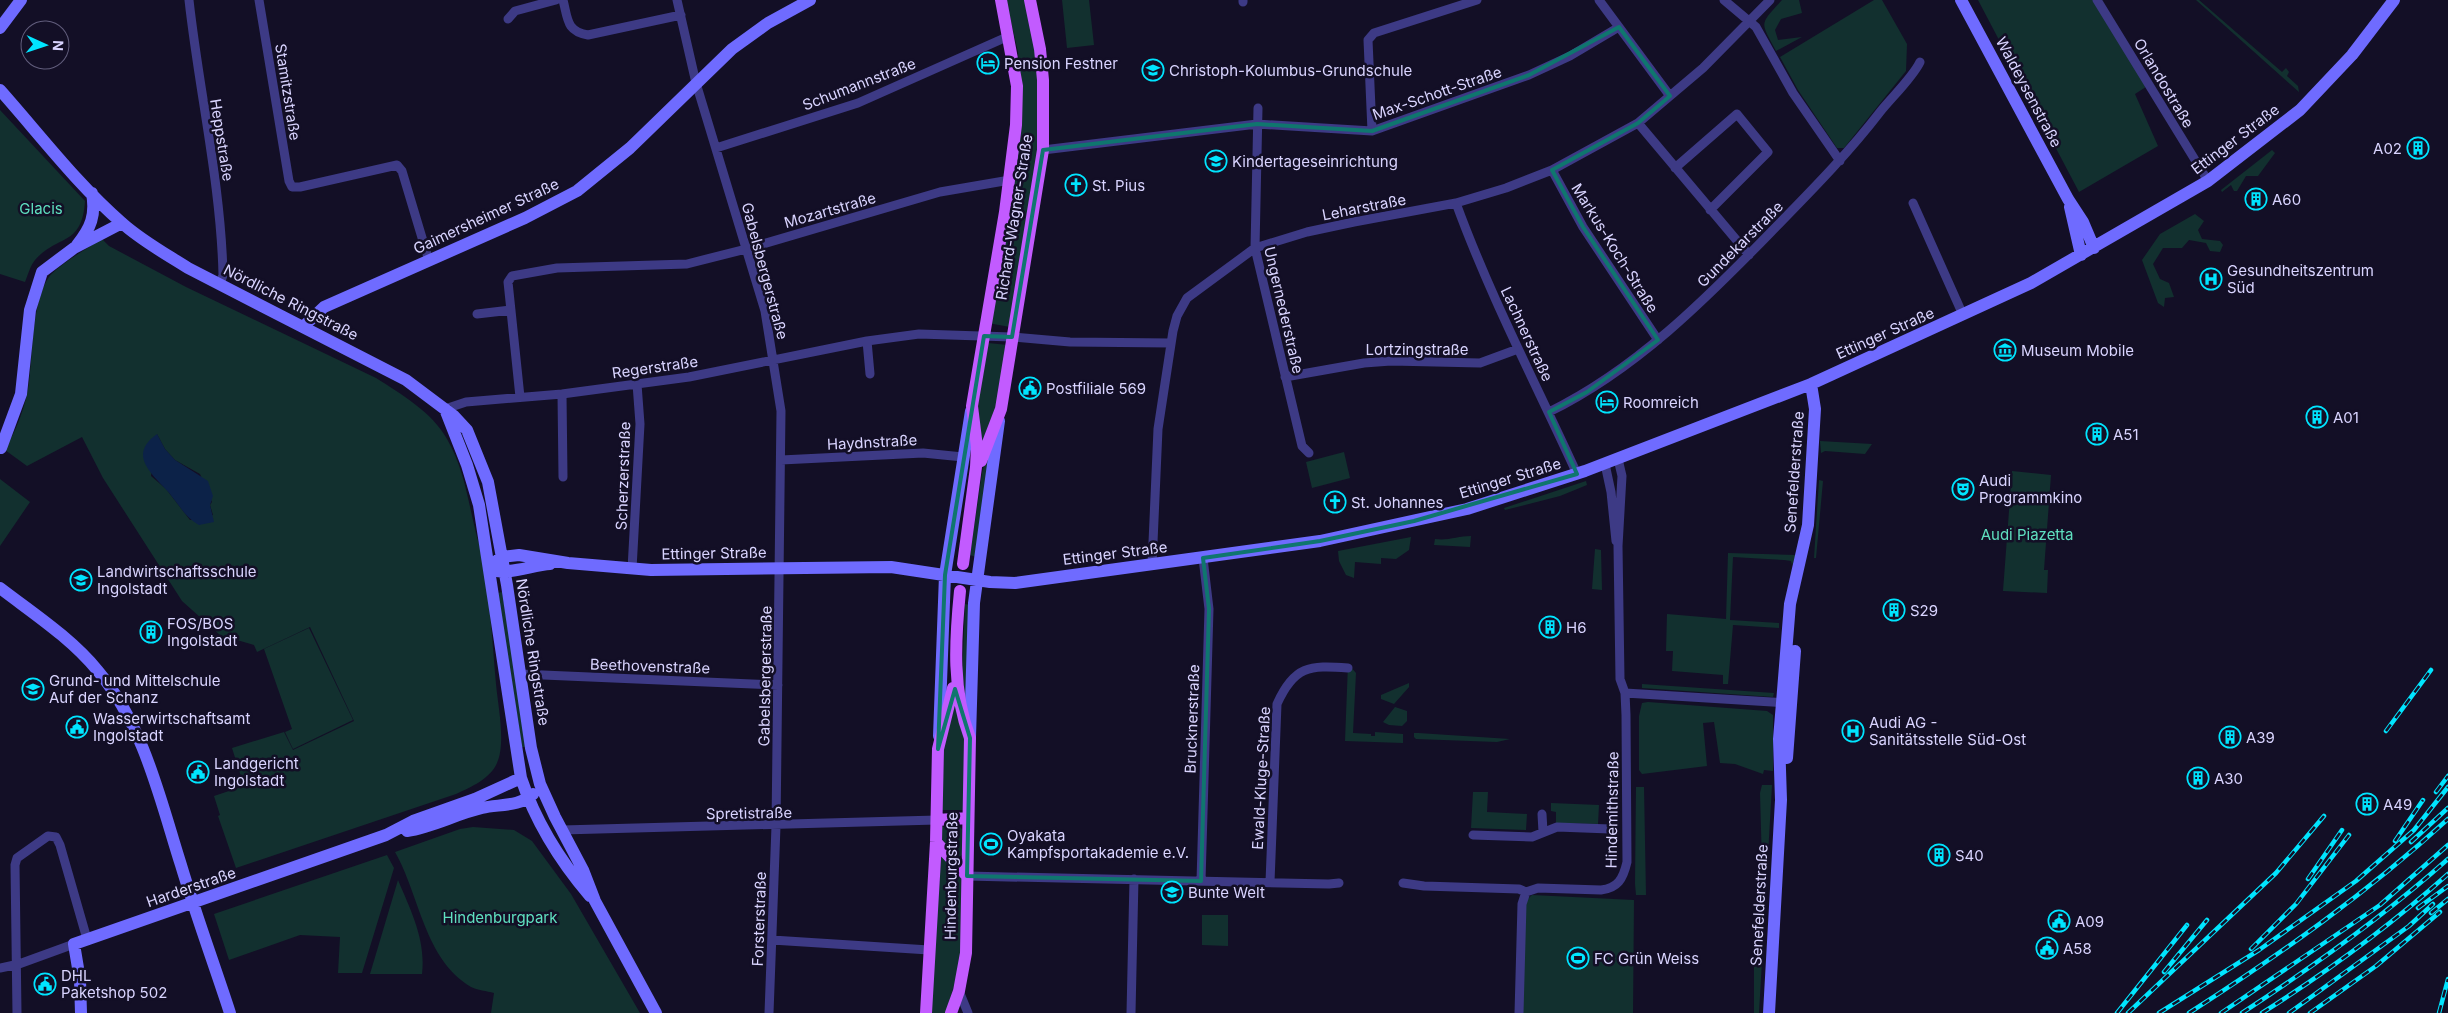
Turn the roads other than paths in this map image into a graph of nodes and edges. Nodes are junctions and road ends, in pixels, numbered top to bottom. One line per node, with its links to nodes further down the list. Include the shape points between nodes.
1 (21, 0): 21 (main road)
2 (188, 0): 51 (street, Heppstraße, via 217,198 223,275)
3 (259, 0): 50 (street, Stamitzstraße, via 292,187 397,165 402,171)
4 (556, 0): 18 (street, via 515,11)
5 (563, 0): 17 (street, via 569,25 576,33 588,35)
6 (677, 0): 17 (street, Gabelsbergerstraße)
7 (810, 0): 24 (main road, Gaimersheimer Straße, via 768,23 732,49)
8 (1001, 0): 22 (main road, Richard-Wagner-Straße)
9 (1030, 0): 32 (main road, Richard-Wagner-Straße, via 1043,80)
10 (1477, 0): 30 (street, via 1374,33 1368,40)
11 (1599, 0): 20 (street)
12 (1724, 0): 19 (street)
13 (1770, 0): 19 (street, Leharstraße)
14 (1961, 0): 39 (main road, Waldeysenstraße)
15 (2096, 0): 37 (street, Orlandostraße)
16 (2394, 0): 37 (main road, Ettinger Straße, via 2352,55 2300,110)
17 (681, 15): 24 (street, Gabelsbergerstraße)
18 (508, 19)
19 (1749, 21): 26 (street, Leharstraße, via 1704,68); 33 (street, via 1756,27 1794,93)
20 (1619, 27): 26 (street); 30 (street, Max-Schott-Straße, via 1570,56 1529,75)
21 (0, 28)
22 (1009, 36): 31 (street, Schumannstraße, via 858,103); 36 (main road, Richard-Wagner-Straße, via 1017,86)
23 (1920, 62): 33 (street, Gundekarstraße, via 1916,71 1900,86)
24 (696, 83): 31 (street, Gabelsbergerstraße); 50 (main road, Gaimersheimer Straße, via 630,148 577,191)
25 (1, 92): 38 (main road, Nördliche Ringstraße)
26 (1670, 96): 28 (street, Leharstraße)
27 (1258, 108): 29 (street, Ungernederstraße)
28 (1638, 123): 34 (street); 35 (street, Leharstraße)
29 (1257, 124): 30 (street, Max-Schott-Straße); 32 (street, Max-Schott-Straße); 45 (street, Ungernederstraße)
30 (1372, 131)
31 (716, 148): 47 (street, Gabelsbergerstraße)
32 (1043, 150): 57 (main road, Richard-Wagner-Straße)
33 (1840, 161): 48 (street, Gundekarstraße)
34 (1675, 168): 42 (street); 42 (street, via 1737,114 1768,152)
35 (1552, 170): 41 (street, Leharstraße); 58 (street, Markus-Koch-Straße, via 1583,227)
36 (1010, 180): 47 (street, Mozartstraße, via 940,192); 56 (main road, Richard-Wagner-Straße)
37 (2208, 182): 46 (main road, Ettinger Straße)
38 (92, 193): 43 (main road, Nördliche Ringstraße); 44 (main road, via 94,216 91,226)
39 (2068, 199): 46 (main road, Waldeysenstraße); 49 (main road, Waldeysenstraße)
40 (1913, 202): 54 (street)
41 (1456, 203): 45 (street, Leharstraße, via 1345,224); 61 (street, Lachnerstraße, via 1470,243)
42 (1710, 210): 48 (street)
43 (122, 223): 44 (main road); 51 (main road, Nördliche Ringstraße, via 161,252)
44 (74, 248): 73 (main road, via 42,272 35,289 21,394)
45 (1255, 248): 60 (street, Leharstraße, via 1187,298 1177,316); 64 (street, Ungernederstraße)
46 (2094, 248): 49 (main road, Ettinger Straße)
47 (746, 249): 52 (street, Mozartstraße, via 687,264 557,268 512,276 509,279); 62 (street, Gabelsbergerstraße, via 765,310)
48 (1749, 255): 58 (street, Gundekarstraße)
49 (2081, 256): 54 (main road, Ettinger Straße)
50 (429, 261): 55 (main road, Gaimersheimer Straße, via 324,306)
51 (220, 284): 55 (main road, Nördliche Ringstraße)
52 (510, 310): 53 (street); 68 (street)
53 (477, 314)
54 (1963, 315): 66 (main road, Ettinger Straße)
55 (303, 326): 70 (main road, Nördliche Ringstraße, via 406,380)
56 (984, 336): 57 (street, Regerstraße); 59 (street, Regerstraße, via 919,334); 69 (main road, Richard-Wagner-Straße)
57 (1012, 337): 60 (street, Regerstraße); 71 (main road, Richard-Wagner-Straße)
58 (1658, 340): 72 (street, Gundekarstraße, via 1587,392)
59 (867, 341): 62 (street, Regerstraße); 63 (street)
60 (1171, 344): 87 (street, Leharstraße, via 1158,429)
61 (1518, 349): 64 (street, Lortzingstraße, via 1480,363 1364,362); 72 (street, Lachnerstraße)
62 (774, 360): 65 (street, Regerstraße); 77 (street, Gabelsbergerstraße, via 781,410)
63 (870, 374)
64 (1285, 377): 74 (street, Ungernederstraße, via 1302,446)
65 (637, 384): 67 (street, Regerstraße); 90 (street, Scherzerstraße, via 640,424)
66 (1812, 384): 76 (main road, Ettinger Straße); 101 (main road, Senefelderstraße, via 1815,409 1808,525)
67 (562, 394): 68 (street, Regerstraße); 80 (street)
68 (520, 397): 70 (street, Regerstraße, via 466,402)
69 (972, 406): 75 (main road, Richard-Wagner-Straße); 81 (main road, Richard-Wagner-Straße, via 977,447)
70 (445, 409): 83 (main road, Nördliche Ringstraße, via 463,424 481,459); 88 (main road, Nördliche Ringstraße, via 475,488)
71 (1001, 409): 81 (main road, Richard-Wagner-Straße, via 984,451); 93 (main road, Richard-Wagner-Straße)
72 (1549, 412): 79 (street, Lachnerstraße)
73 (0, 444)
74 (1310, 453)
75 (963, 457): 77 (street, Haydnstraße, via 923,453); 92 (main road, Richard-Wagner-Straße)
76 (1618, 459): 78 (main road, Ettinger Straße); 82 (street, Hindemithstraße, via 1622,476)
77 (781, 460): 89 (street, Gabelsbergerstraße)
78 (1604, 464): 79 (main road, Ettinger Straße); 82 (street, Hindemithstraße)
79 (1577, 474): 84 (main road, Ettinger Straße, via 1467,509 1414,521 1320,541)
80 (563, 477)
81 (975, 486): 86 (main road, Richard-Wagner-Straße)
82 (1618, 546): 100 (street, Hindemithstraße, via 1620,679)
83 (501, 557): 85 (main road, Ettinger Straße, via 519,555); 88 (main road); 91 (main road, Nördliche Ringstraße)
84 (1203, 558): 87 (main road, Ettinger Straße); 121 (street, Brucknerstraße, via 1209,609)
85 (568, 563): 90 (main road, Ettinger Straße); 91 (main road, via 528,566)
86 (963, 564)
87 (1152, 565): 93 (main road, Ettinger Straße, via 1021,582)
88 (489, 568): 91 (main road); 104 (main road, Nördliche Ringstraße)
89 (780, 568): 90 (main road, Ettinger Straße); 92 (main road, Ettinger Straße, via 885,567); 99 (street, Gabelsbergerstraße)
90 (632, 569)
91 (504, 572): 97 (main road, Nördliche Ringstraße)
92 (945, 575): 93 (main road, Ettinger Straße); 103 (main road, Hindenburgstraße)
93 (977, 580): 102 (main road, Hindenburgstraße, via 971,654)
94 (0, 588): 127 (main road, via 80,652 99,672 124,709 142,747)
95 (960, 591): 98 (main road, Hindenburgstraße)
96 (1348, 668): 122 (street, Ewald-Kluge-Straße, via 1319,666 1299,673 1286,684 1277,704)
97 (520, 674): 99 (street, Beethovenstraße); 105 (main road, Nördliche Ringstraße)
98 (956, 674): 102 (main road, Hindenburgstraße); 103 (main road, Hindenburgstraße)
99 (778, 685): 112 (street, Gabelsbergerstraße)
100 (1625, 694): 101 (street); 125 (street, Hindemithstraße, via 1627,838 1624,875 1610,889 1538,888)
101 (1786, 703): 145 (main road, Senefelderstraße, via 1785,779 1781,800)
102 (970, 738): 109 (main road, Hindenburgstraße)
103 (938, 749): 110 (main road, Hindenburgstraße)
104 (521, 778): 105 (main road); 106 (main road, Nördliche Ringstraße); 116 (main road, Harderstraße)
105 (540, 784): 106 (main road); 114 (main road, Nördliche Ringstraße)
106 (528, 799): 107 (main road, Harderstraße); 111 (main road, Nördliche Ringstraße)
107 (511, 804): 111 (main road); 116 (main road, Harderstraße, via 482,808 416,829)
108 (1542, 814): 115 (street)
109 (968, 818): 110 (main road); 119 (main road, Hindenburgstraße)
110 (937, 820): 112 (street, Spretistraße); 118 (main road, Hindenburgstraße)
111 (542, 824): 126 (main road, Nördliche Ringstraße, via 574,877)
112 (776, 826): 114 (street, Spretistraße); 129 (street, Forsterstraße)
113 (1610, 829): 115 (street, via 1556,827)
114 (562, 830): 126 (main road, Nördliche Ringstraße, via 584,870)
115 (1544, 832): 117 (street, via 1532,837)
116 (392, 833): 127 (main road, Harderstraße)
117 (1473, 835)
118 (936, 842): 119 (main road); 131 (main road, Hindenburgstraße)
119 (967, 876): 120 (street); 134 (main road, Hindenburgstraße, via 966,953)
120 (1134, 879): 121 (street); 143 (street)
121 (1201, 881): 122 (street)
122 (1270, 882): 123 (street)
123 (1339, 882)
124 (1403, 883): 125 (street, Hindemithstraße, via 1519,888)
125 (1526, 892): 144 (street, via 1522,904)
126 (594, 901): 138 (main road, Nördliche Ringstraße)
127 (193, 904): 128 (main road, Harderstraße); 137 (main road)
128 (87, 939): 130 (main road, Harderstraße); 132 (street, via 60,845 56,837 48,836 17,858)
129 (772, 940): 131 (street); 139 (street, Forsterstraße)
130 (74, 944): 132 (street, Harderstraße); 136 (main road, via 80,980)
131 (929, 950): 140 (main road, Hindenburgstraße)
132 (16, 965): 133 (street, Harderstraße); 135 (street)
133 (0, 968)
134 (959, 991): 141 (main road, Hindenburgstraße); 142 (street)
135 (17, 1013)
136 (80, 1013)
137 (230, 1013)
138 (656, 1013)
139 (770, 1013)
140 (926, 1013)
141 (951, 1013)
142 (968, 1013)
143 (1131, 1013)
144 (1519, 1013)
145 (1769, 1013)

